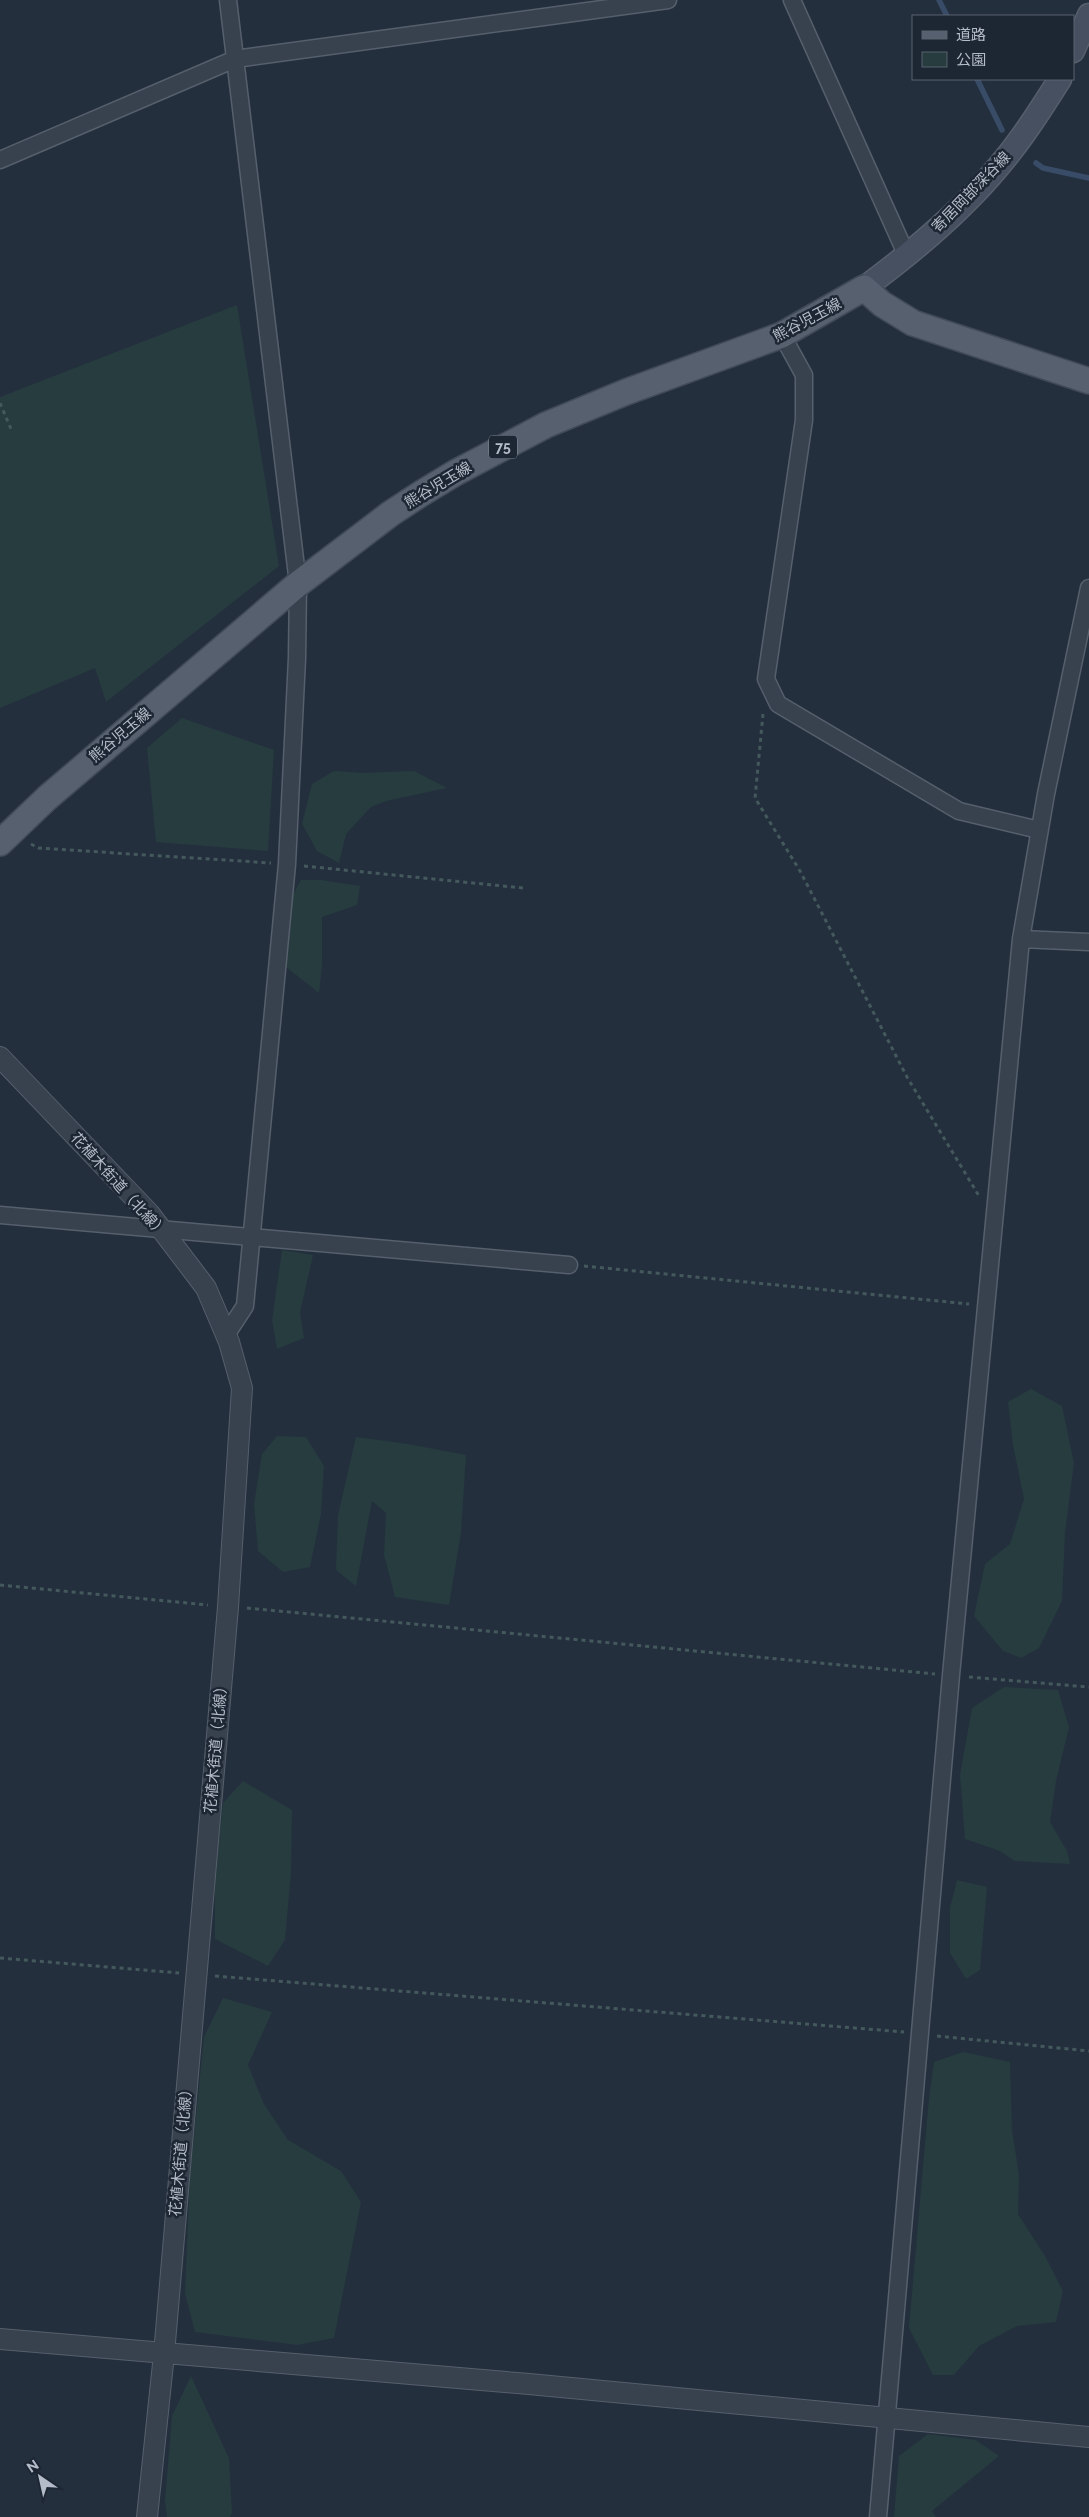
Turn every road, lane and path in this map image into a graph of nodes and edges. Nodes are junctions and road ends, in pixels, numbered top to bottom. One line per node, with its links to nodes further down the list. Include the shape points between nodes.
1 (228, 0): 6 (street)
2 (668, 0): 6 (street)
3 (792, 0): 9 (street)
4 (1089, 15): 5 (main road)
5 (1074, 49)
6 (235, 59): 8 (street); 15 (street)
7 (1059, 80): 9 (main road, 寄居岡部深谷線, via 999,167)
8 (0, 160)
9 (907, 256): 10 (main road, 寄居岡部深谷線)
10 (864, 288): 11 (main road, 熊谷児玉線 / 75); 12 (main road, via 882,304 913,323)
11 (782, 335): 15 (main road, 熊谷児玉線 / 75, via 580,410 510,443 390,514); 17 (street, via 804,375 804,420)
12 (1089, 381)
13 (0, 402): 14 (path)
14 (11, 429)
15 (298, 584): 19 (main road, 熊谷児玉線 / 75); 20 (street)
16 (1089, 588): 18 (street)
17 (766, 679): 18 (street, via 778,704 958,811); 26 (path, via 755,798 800,871 907,1077)
18 (1039, 830): 22 (street)
19 (7, 836): 20 (path, via 38,848)
20 (287, 864): 21 (path); 28 (street)
21 (522, 888)
22 (1021, 939): 23 (street); 26 (street)
23 (1089, 942)
24 (0, 1058): 27 (street, 花植木街道（北線）)
25 (0, 1215): 27 (street)
26 (994, 1221): 30 (street)
27 (162, 1230): 28 (street); 31 (street, 花植木街道（北線）, via 206,1288)
28 (250, 1238): 29 (street); 31 (street, via 245,1306)
29 (569, 1265): 30 (path)
30 (986, 1306): 34 (street)
31 (226, 1335): 33 (street, 花植木街道（北線）, via 242,1388)
32 (0, 1585): 33 (path)
33 (228, 1607): 34 (path); 37 (street, 花植木街道（北線）)
34 (951, 1675): 35 (path); 38 (street)
35 (1089, 1687)
36 (0, 1958): 37 (path)
37 (196, 1974): 38 (path); 41 (street, 花植木街道（北線）)
38 (919, 2034): 39 (path); 42 (street)
39 (1089, 2051)
40 (0, 2339): 41 (street)
41 (164, 2354): 42 (street, via 529,2384); 44 (street, 花植木街道（北線）)
42 (886, 2419): 43 (street); 45 (street)
43 (1089, 2437)
44 (147, 2517)
45 (878, 2517)

